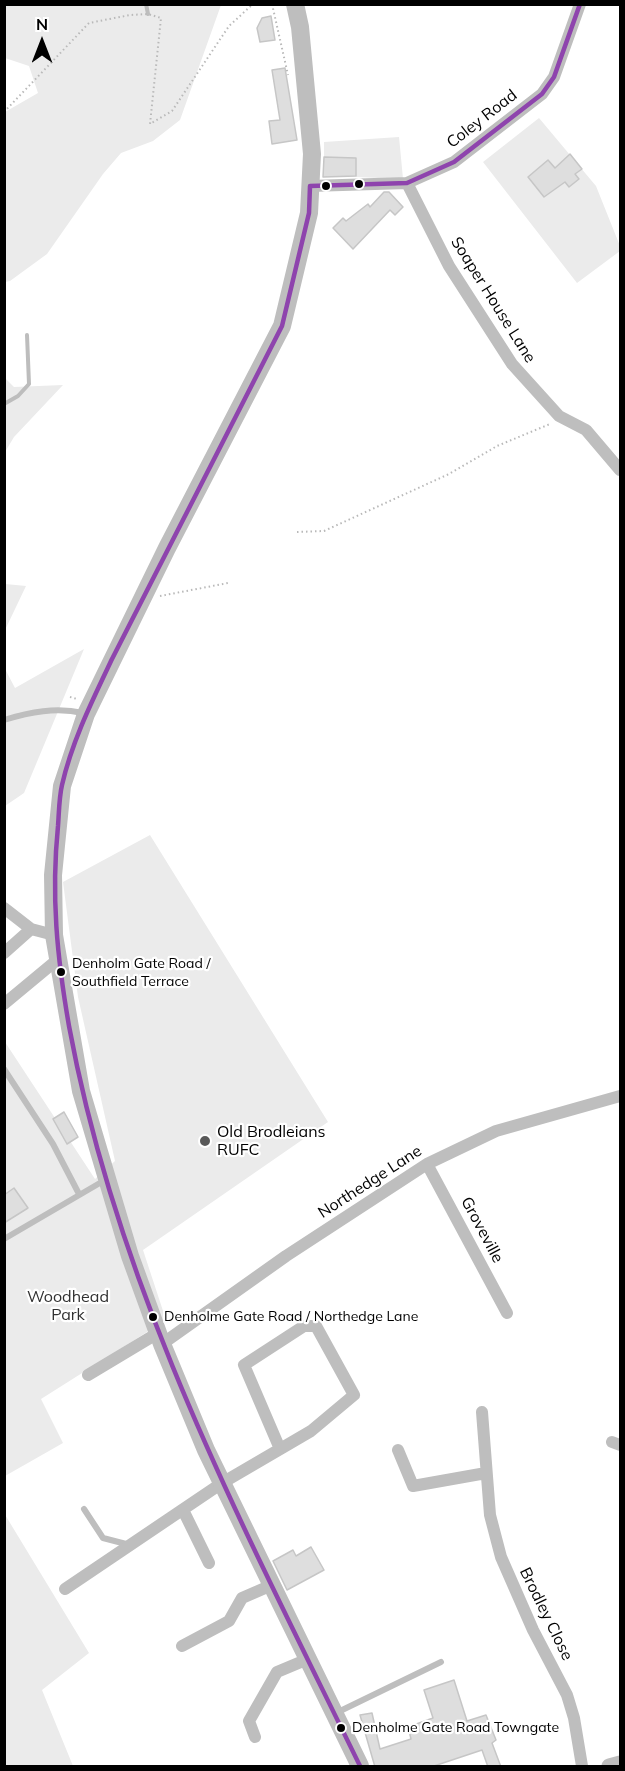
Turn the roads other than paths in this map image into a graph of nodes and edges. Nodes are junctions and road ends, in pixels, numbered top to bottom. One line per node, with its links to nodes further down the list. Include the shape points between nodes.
1 (295, 4): 4 (main road, via 312,154)
2 (580, 4): 3 (street, Coley Road, via 554,76 542,93 454,162)
3 (407, 183): 4 (street, Coley Road); 5 (street, Soaper House Lane, via 449,266 526,382 558,416 586,430)
4 (310, 186): 6 (main road, via 309,213 282,326)
5 (621, 470)
6 (86, 714): 7 (lane, via 65,709); 10 (main road, via 62,786 53,875)
7 (4, 720)
8 (4, 908): 9 (street)
9 (31, 929): 10 (street); 11 (street)
10 (54, 934): 12 (main road)
11 (4, 953)
12 (57, 960): 13 (street); 17 (main road, via 81,1091)
13 (4, 1004)
14 (4, 1069): 18 (lane, via 53,1144)
15 (621, 1096): 16 (street, Northedge Lane, via 496,1131)
16 (427, 1164): 20 (street, Groveville); 21 (street, Northedge Lane)
17 (107, 1178): 18 (lane); 21 (main road)
18 (79, 1194): 19 (lane)
19 (4, 1239)
20 (507, 1313)
21 (160, 1339): 22 (street, Northedge Lane); 27 (main road)
22 (88, 1375)
23 (482, 1412): 26 (street, Brodley Close)
24 (280, 1449): 24 (street, via 244,1365 304,1326 316,1326 354,1395 311,1431); 27 (street)
25 (398, 1450): 26 (street, via 413,1486)
26 (486, 1473): 41 (street, Brodley Close, via 490,1515 501,1557 567,1695)
27 (222, 1483): 29 (street); 32 (main road)
28 (84, 1509): 30 (lane, via 103,1538)
29 (183, 1510): 30 (street); 31 (street)
30 (131, 1545): 33 (street)
31 (208, 1563)
32 (272, 1585): 34 (street, via 242,1598 229,1621); 35 (main road)
33 (65, 1589)
34 (182, 1646)
35 (308, 1659): 37 (main road); 38 (street, via 277,1672 249,1721)
36 (441, 1662): 37 (lane)
37 (335, 1713): 40 (main road)
38 (255, 1737)
39 (621, 1763): 42 (street)
40 (360, 1767)
41 (582, 1767)
42 (609, 1767)

